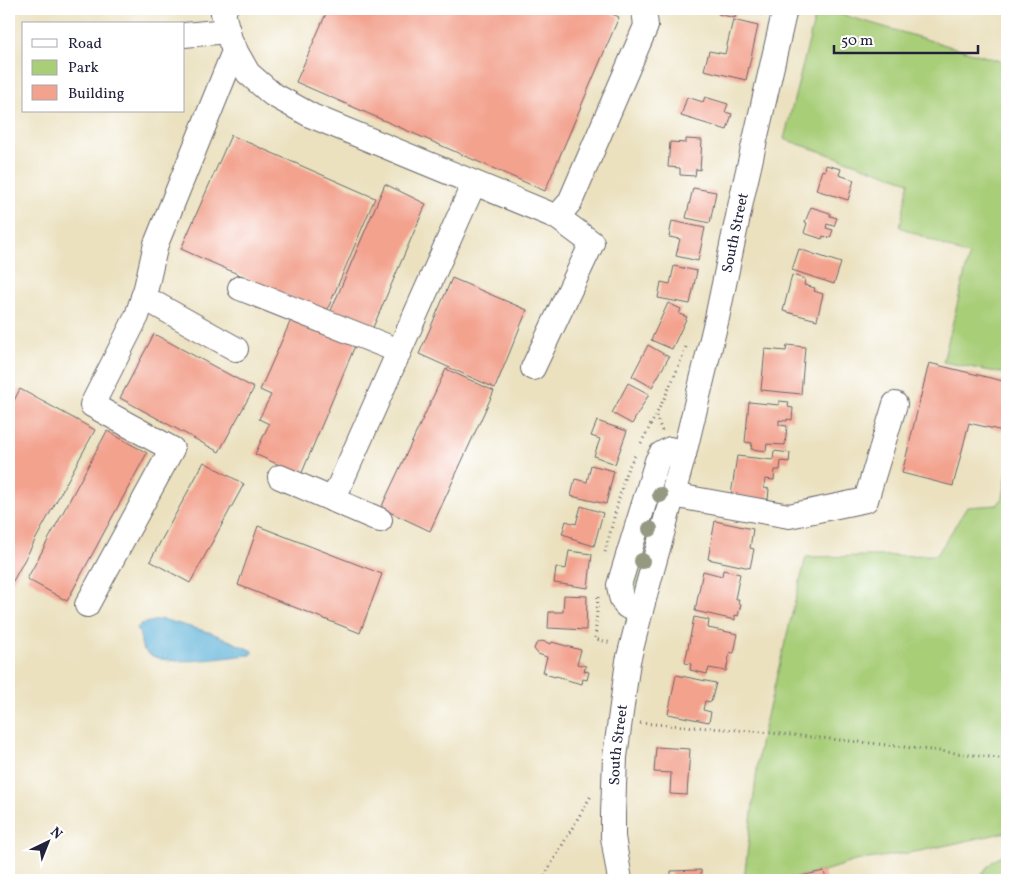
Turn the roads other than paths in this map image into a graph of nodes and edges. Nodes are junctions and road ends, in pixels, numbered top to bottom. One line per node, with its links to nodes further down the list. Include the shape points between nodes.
1 (644, 9): 6 (street, via 646,26 570,202)
2 (785, 9): 13 (street, South Street)
3 (229, 30): 4 (street); 5 (street, via 248,73 272,94 312,116); 8 (street, via 156,244)
4 (185, 34)
5 (474, 183): 6 (street); 10 (street)
6 (557, 217): 11 (street, via 592,243)
7 (240, 288): 10 (street)
8 (143, 297): 9 (street); 18 (street, via 137,316 92,405 172,449)
9 (236, 348)
10 (399, 351): 16 (street)
11 (533, 368)
12 (895, 404): 15 (street, via 866,500 790,516)
13 (684, 454): 15 (street, South Street); 19 (street, via 670,449 657,461 619,585 623,601 629,608)
14 (280, 477): 16 (street)
15 (672, 495): 19 (street, South Street)
16 (333, 500): 17 (street)
17 (380, 520)
18 (87, 605)
19 (640, 610): 20 (street, South Street, via 628,661 615,757 613,837)
20 (620, 880)

